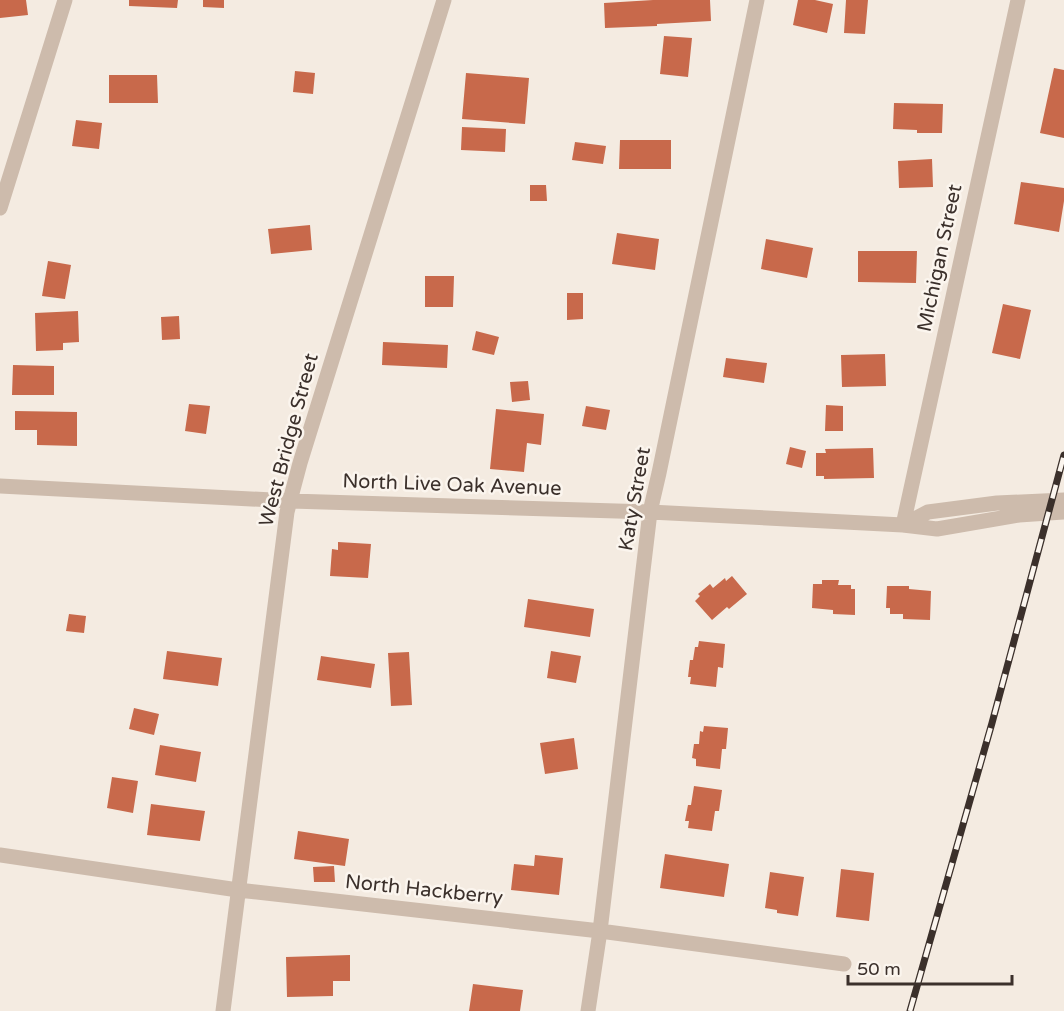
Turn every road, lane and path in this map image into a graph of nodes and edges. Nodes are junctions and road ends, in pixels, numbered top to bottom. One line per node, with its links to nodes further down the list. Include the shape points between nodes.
1 (65, 0): 5 (street)
2 (444, 0): 8 (street, West Bridge Street)
3 (758, 0): 9 (street, Katy Street)
4 (1018, 0): 11 (street, Michigan Street)
5 (0, 208)
6 (0, 486): 8 (street, North Live Oak Avenue)
7 (1064, 500): 11 (street, North Live Oak Avenue, via 928,512)
8 (291, 501): 9 (street, North Live Oak Avenue); 13 (street, West Bridge Street)
9 (650, 512): 11 (street, North Live Oak Avenue); 14 (street, Katy Street)
10 (1064, 512): 11 (street, North Live Oak Avenue, via 937,529)
11 (903, 525)
12 (0, 855): 13 (street, North Hackberry)
13 (238, 890): 14 (street, North Hackberry); 16 (street, West Bridge Street)
14 (600, 931): 15 (street, North Hackberry); 17 (street, Katy Street)
15 (844, 964)
16 (223, 1011)
17 (588, 1011)

